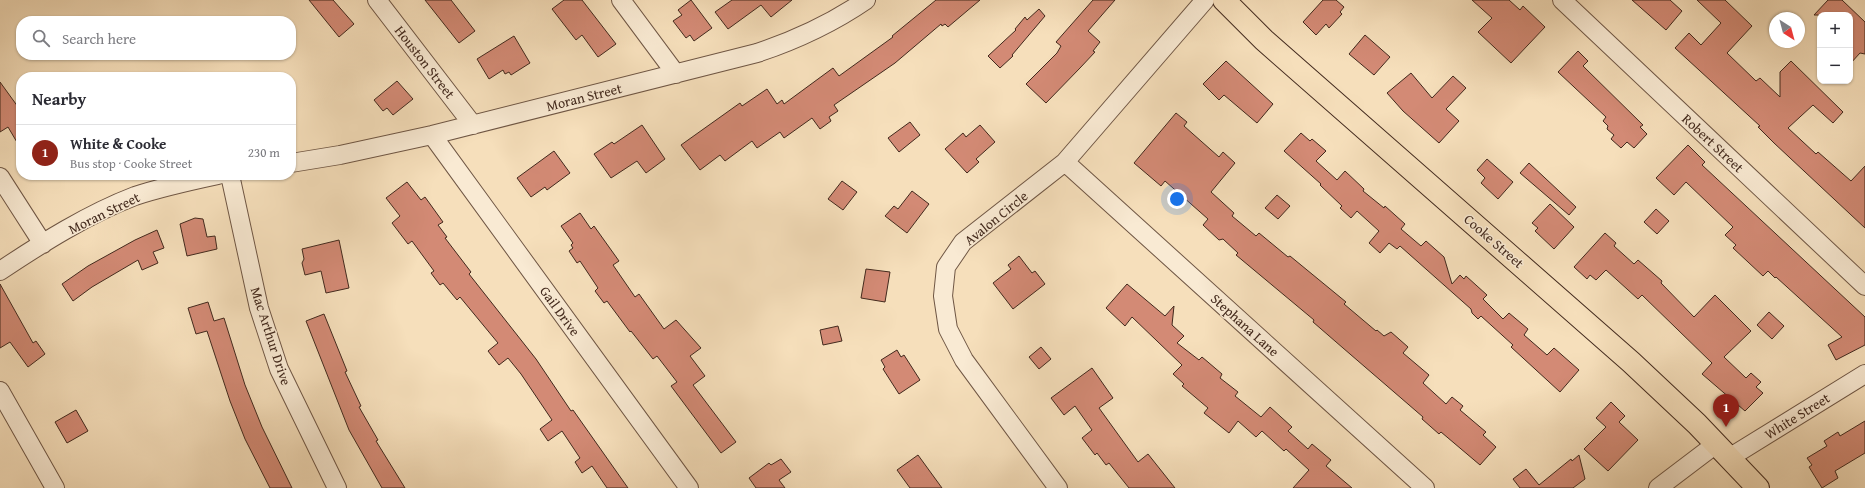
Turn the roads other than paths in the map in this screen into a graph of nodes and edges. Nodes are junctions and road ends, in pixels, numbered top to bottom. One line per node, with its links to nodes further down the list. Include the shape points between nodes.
1 (377, 0): 8 (street, Houston Street)
2 (621, 0): 7 (street)
3 (1205, 0): 11 (street, Avalon Circle)
4 (1224, 0): 20 (main road, Cooke Street, via 1264,40 1631,362)
5 (1562, 0): 17 (street, Robert Street)
6 (863, 1): 7 (street, Moran Street, via 824,26 782,45)
7 (676, 74): 8 (street, Moran Street)
8 (473, 125): 9 (street, Moran Street)
9 (432, 135): 10 (street, Moran Street); 23 (street, Gail Drive)
10 (296, 162)
11 (1065, 162): 24 (street, Avalon Circle, via 963,242 946,267 943,296 948,329 964,360); 25 (street, Stephana Lane)
12 (0, 177): 15 (street)
13 (195, 180): 15 (street, Moran Street, via 128,199)
14 (231, 180): 22 (street, Mac Arthur Drive, via 259,308 277,362)
15 (43, 244): 16 (street, Moran Street)
16 (0, 271)
17 (1865, 286)
18 (1865, 374): 20 (street, White Street)
19 (0, 391): 21 (street)
20 (1722, 451): 26 (street); 27 (main road, Cooke Street)
21 (55, 488)
22 (337, 488)
23 (689, 488)
24 (1058, 488)
25 (1425, 488)
26 (1658, 488)
27 (1758, 488)

